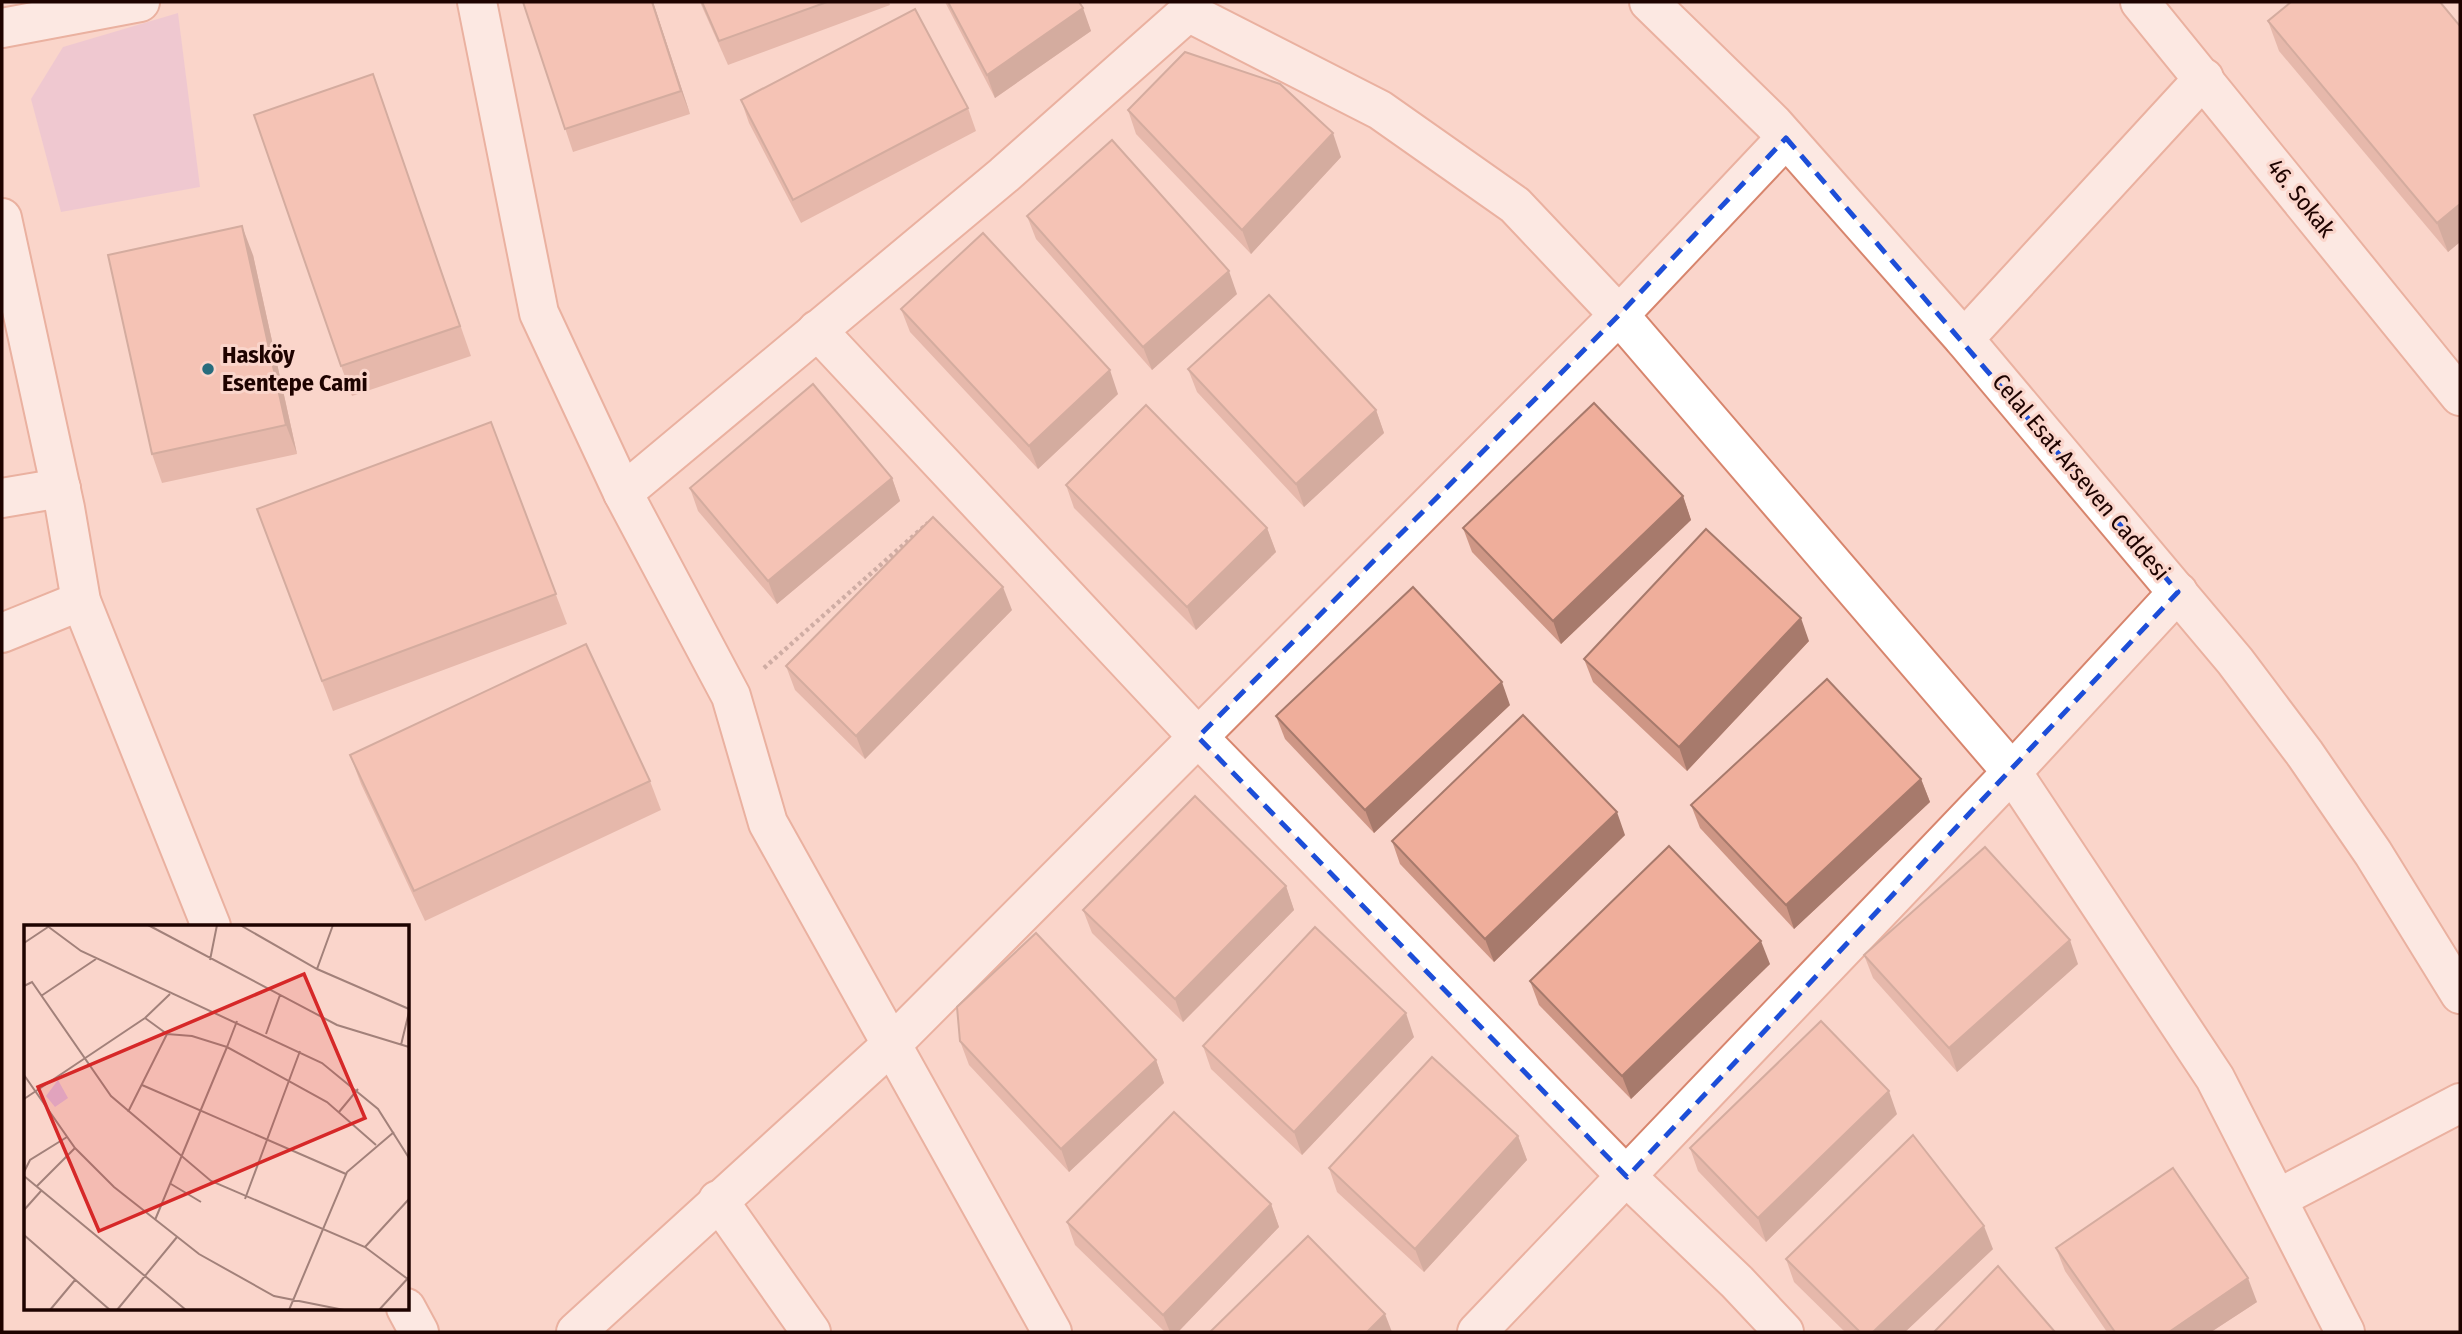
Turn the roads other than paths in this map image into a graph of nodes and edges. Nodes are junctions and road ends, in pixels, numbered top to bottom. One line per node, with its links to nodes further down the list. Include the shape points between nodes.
1 (140, 2): 6 (street)
2 (477, 2): 15 (street, via 539,313)
3 (1649, 2): 8 (street, Celal Esat Arseven Caddesi)
4 (2140, 2): 7 (street, 46. Sokak)
5 (1184, 7): 10 (street, via 1403,125 1515,205); 11 (street, via 1004,175)
6 (2, 28)
7 (2204, 78): 12 (street); 13 (street, 46. Sokak)
8 (1786, 138): 10 (street); 12 (street, Celal Esat Arseven Caddesi)
9 (2, 218): 14 (street)
10 (1619, 315): 20 (street); 21 (street)
11 (817, 330): 15 (street); 20 (street)
12 (1964, 339): 17 (street, Celal Esat Arseven Caddesi)
13 (2460, 396)
14 (61, 488): 16 (street); 18 (street)
15 (624, 493): 24 (street, via 732,696 768,822)
16 (2, 498)
17 (2178, 592): 21 (street); 23 (street, Celal Esat Arseven Caddesi, via 2305,754)
18 (81, 601): 19 (street); 22 (street)
19 (2, 633)
20 (1198, 737): 24 (street); 26 (street)
21 (2012, 772): 26 (street); 27 (street, via 2215,1078)
22 (211, 925)
23 (2460, 994)
24 (891, 1045): 28 (street); 33 (street)
25 (2460, 1103): 27 (street)
26 (1627, 1177): 34 (street); 35 (street)
27 (2278, 1198): 36 (street)
28 (718, 1200): 31 (street); 32 (street)
29 (407, 1310): 30 (street)
30 (419, 1332)
31 (576, 1332)
32 (811, 1332)
33 (1052, 1332)
34 (1477, 1332)
35 (1784, 1332)
36 (2345, 1332)

